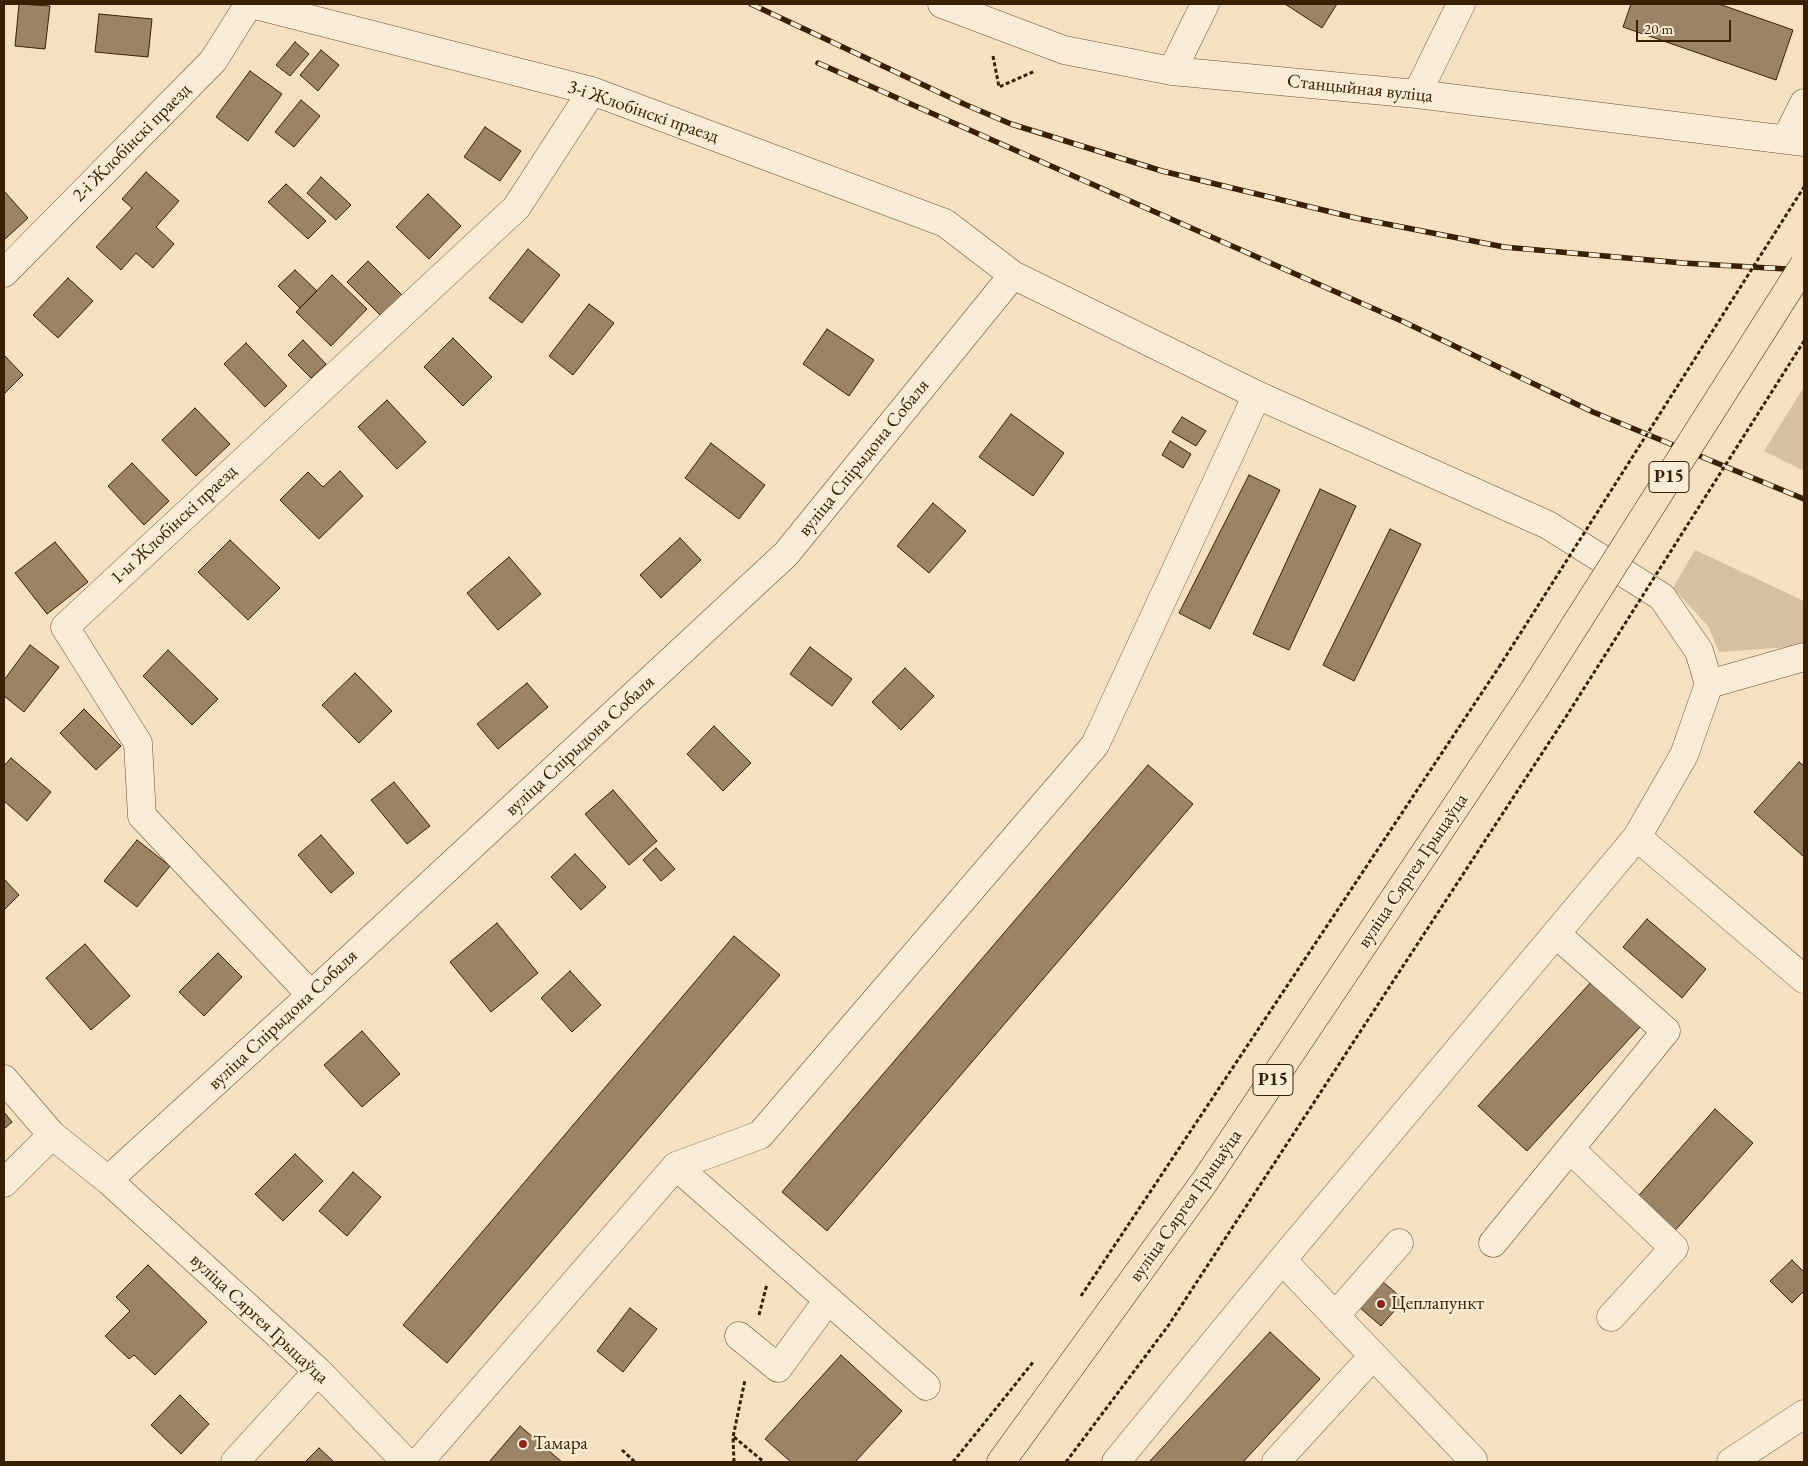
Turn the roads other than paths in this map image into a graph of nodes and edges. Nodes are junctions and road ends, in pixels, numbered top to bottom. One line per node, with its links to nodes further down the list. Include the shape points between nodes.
1 (250, 4): 6 (street, 3-і Жлобінскі праезд); 11 (street, 2-і Жлобінскі праезд, via 213,61)
2 (942, 4): 5 (street, Станцыйная вуліца, via 1064,50)
3 (1205, 4): 5 (street)
4 (1461, 4): 7 (street)
5 (1172, 71): 7 (street, Станцыйная вуліца)
6 (592, 91): 12 (street, 3-і Жлобінскі праезд, via 945,223); 19 (street, 1-ы Жлобінскі праезд, via 516,208 65,627 138,743 142,816)
7 (1417, 94): 9 (street, Станцыйная вуліца)
8 (1804, 103): 9 (street)
9 (1795, 140)
10 (1804, 265): 40 (main road, вуліца Сяргея Грыцаўца / Р15, bridge, via 1534,690 1205,1181)
11 (4, 273)
12 (1013, 274): 13 (street, 3-і Жлобінскі праезд); 19 (street, вуліца Спірыдона Собаля, via 786,554)
13 (1257, 395): 15 (street, 3-і Жлобінскі праезд, via 1548,525 1662,597 1699,651); 23 (street, via 1095,744 760,1135)
14 (1804, 657): 15 (street)
15 (1709, 684): 16 (street, via 1684,755)
16 (1637, 837): 17 (street); 18 (street)
17 (1556, 934): 22 (street, via 1666,1031); 28 (street)
18 (1804, 979)
19 (311, 995): 24 (street, вуліца Спірыдона Собаля)
20 (4, 1079): 21 (street, вуліца Сяргея Грыцаўца)
21 (52, 1135): 24 (street, вуліца Сяргея Грыцаўца); 25 (street)
22 (1570, 1149): 26 (street); 31 (street, via 1674,1248)
23 (676, 1166): 29 (street); 39 (street)
24 (108, 1180): 34 (street, вуліца Сяргея Грыцаўца)
25 (4, 1182)
26 (1493, 1242)
27 (1399, 1243): 30 (street)
28 (1282, 1260): 30 (street); 41 (street)
29 (828, 1300): 32 (street, via 778,1368); 35 (street)
30 (1336, 1316): 33 (street)
31 (1611, 1317)
32 (739, 1336)
33 (1373, 1356): 42 (street); 43 (street, via 1473,1460)
34 (318, 1371): 37 (street); 38 (street, вуліца Сяргея Грыцаўца)
35 (926, 1386)
36 (1804, 1414): 44 (street)
37 (235, 1462)
38 (406, 1462)
39 (419, 1462)
40 (1001, 1462)
41 (1116, 1462)
42 (1276, 1462)
43 (1471, 1462)
44 (1731, 1462)

